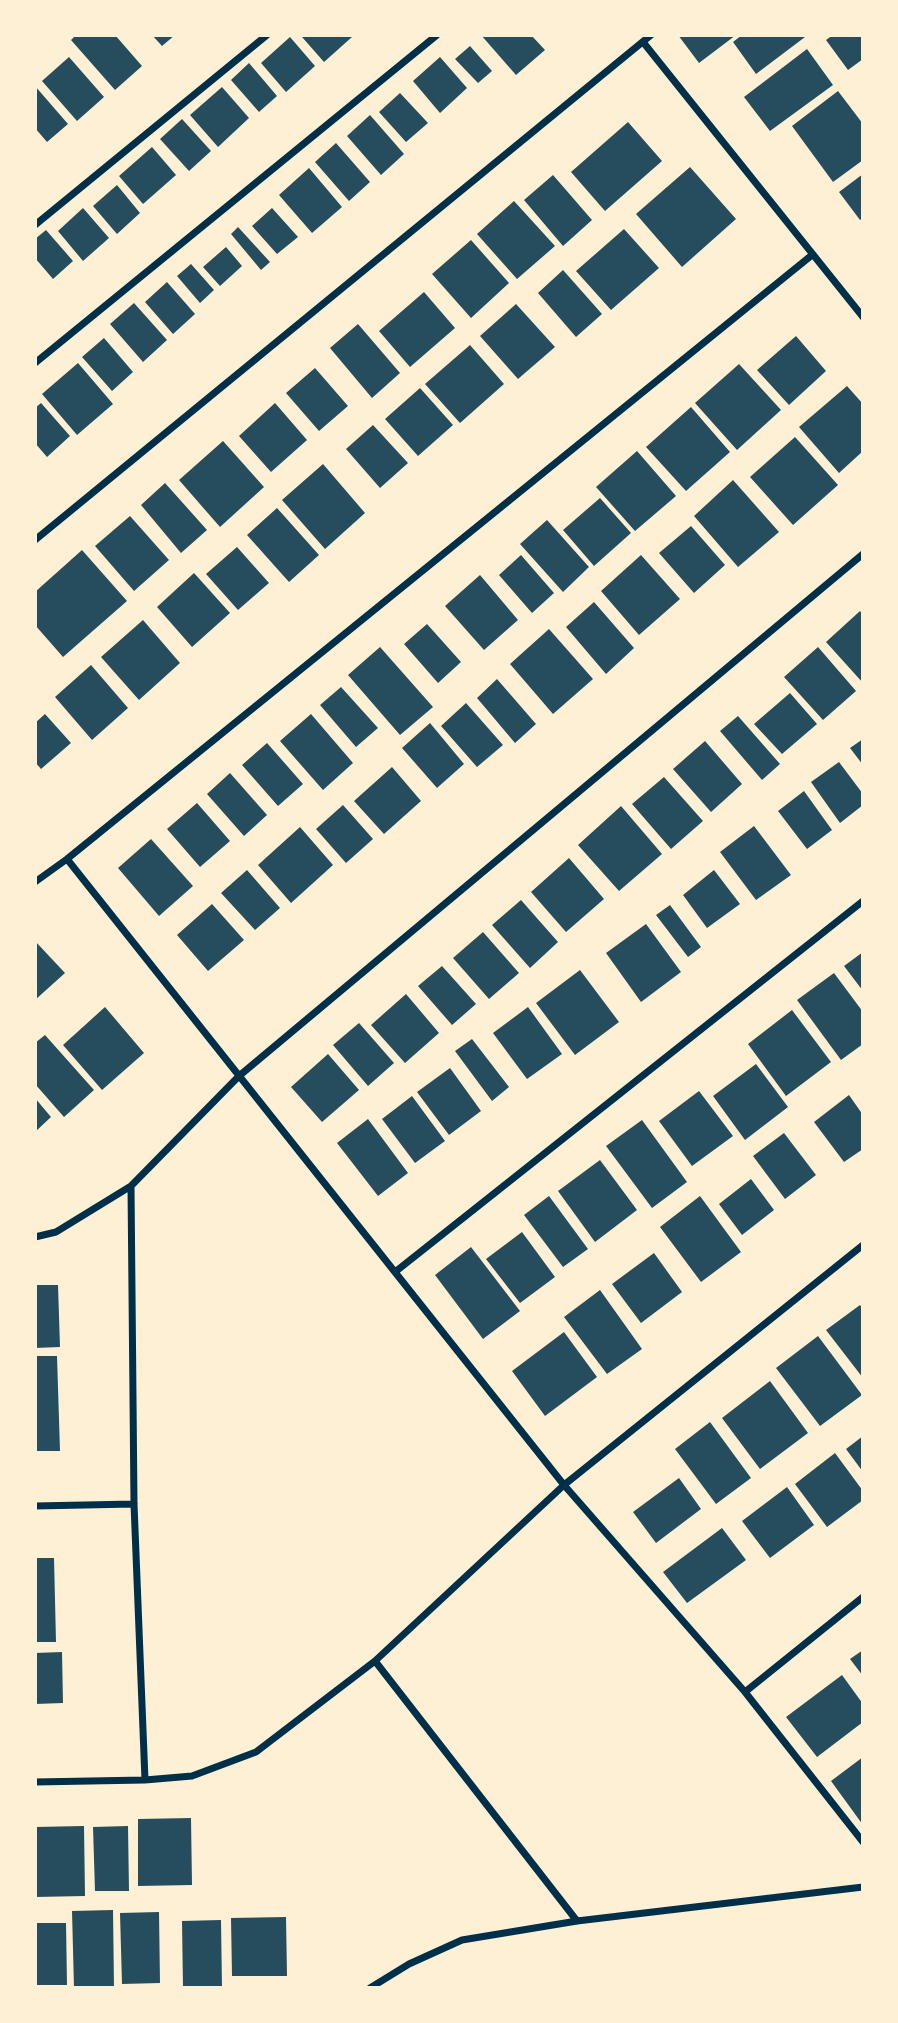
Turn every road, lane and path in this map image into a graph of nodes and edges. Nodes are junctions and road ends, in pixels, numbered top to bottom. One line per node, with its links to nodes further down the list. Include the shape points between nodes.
1 (267, 35): 5 (street)
2 (437, 35): 8 (street)
3 (651, 35): 4 (street)
4 (643, 42): 6 (street); 9 (street)
5 (35, 226)
6 (812, 256): 7 (street); 11 (street)
7 (863, 317)
8 (35, 363)
9 (35, 540)
10 (863, 554): 14 (street)
11 (67, 859): 12 (street); 14 (street)
12 (35, 882)
13 (863, 901): 18 (street)
14 (239, 1076): 15 (street); 18 (street)
15 (131, 1186): 16 (street, via 55,1232); 20 (street)
16 (35, 1237)
17 (863, 1245): 19 (street)
18 (395, 1272): 19 (street)
19 (564, 1485): 23 (street); 24 (street)
20 (134, 1504): 21 (street); 25 (street)
21 (35, 1506)
22 (863, 1597): 24 (street)
23 (376, 1661): 25 (street, via 256,1752 192,1776); 29 (street)
24 (745, 1692): 27 (street)
25 (145, 1780): 26 (street)
26 (35, 1782)
27 (863, 1842)
28 (863, 1887): 29 (street)
29 (577, 1922): 30 (street, via 462,1940)
30 (370, 1988)

